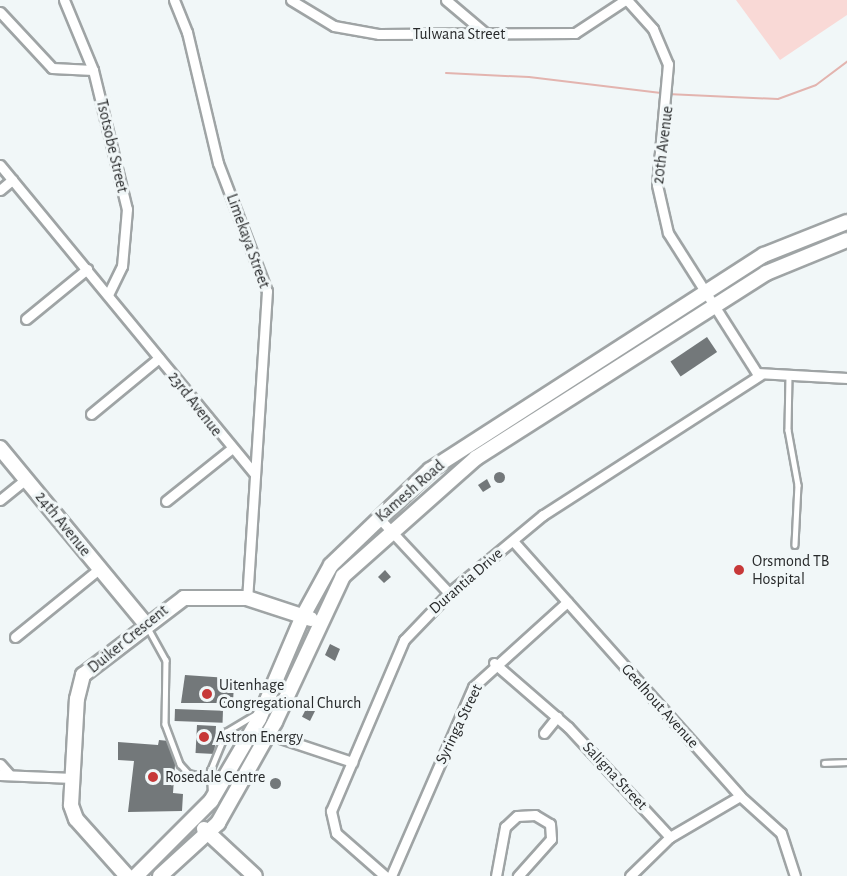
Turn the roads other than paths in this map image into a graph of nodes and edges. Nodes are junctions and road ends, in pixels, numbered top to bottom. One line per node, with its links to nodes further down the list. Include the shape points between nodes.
1 (64, 0): 8 (street, Tsotsobe Street)
2 (174, 0): 26 (street, Limekaya Street, via 188,32 218,163 267,291)
3 (291, 0): 7 (street, Tulwana Street, via 315,18 357,32)
4 (446, 0): 7 (street)
5 (626, 0): 7 (street, Tulwana Street, via 575,33); 15 (street, 20th Avenue, via 653,29 666,58 670,88 659,208)
6 (0, 12): 8 (street, via 45,63 62,72)
7 (486, 33)
8 (93, 70): 16 (street, Tsotsobe Street, via 129,224 122,266)
9 (0, 165): 10 (street, 23rd Avenue)
10 (12, 180): 11 (street); 14 (street, 23rd Avenue)
11 (0, 190)
12 (847, 222): 15 (main road, Kamesh Road, via 774,250)
13 (847, 240): 17 (main road, Kamesh Road, via 765,273)
14 (87, 269): 16 (street, 23rd Avenue); 18 (street)
15 (704, 291): 17 (street, 20th Avenue); 30 (main road, Kamesh Road, via 430,470)
16 (108, 295): 19 (street, 23rd Avenue)
17 (713, 306): 20 (street, 20th Avenue); 31 (main road, Kamesh Road, via 465,465)
18 (27, 319)
19 (159, 358): 23 (street, 23rd Avenue); 25 (street, 23rd Avenue)
20 (760, 375): 21 (street); 32 (street, Durantia Drive)
21 (789, 376): 22 (street); 33 (lane, via 788,430 798,485)
22 (847, 378)
23 (92, 414)
24 (0, 448): 27 (main road, 24th Avenue)
25 (230, 450): 26 (street, 23rd Avenue); 29 (street, 23rd Avenue)
26 (255, 474): 36 (street, Limekaya Street)
27 (26, 479): 28 (street, 24th Avenue); 34 (main road, 24th Avenue)
28 (0, 500)
29 (166, 501)
30 (379, 518): 31 (street); 38 (main road, Kamesh Road, via 331,565)
31 (392, 532): 35 (street); 40 (main road, Kamesh Road, via 343,576)
32 (513, 541): 35 (street, Durantia Drive); 37 (street, Geelhout Avenue)
33 (795, 546)
34 (99, 569): 39 (main road, 24th Avenue); 41 (street, 24th Avenue)
35 (449, 594): 47 (street, Durantia Drive, via 404,640)
36 (247, 598): 38 (main road, Duiker Crescent); 39 (main road, Duiker Crescent, via 184,598)
37 (567, 602): 42 (street, Syringa Street); 54 (street, Geelhout Avenue)
38 (303, 616): 40 (main road, Duiker Crescent); 43 (main road, Kamesh Road)
39 (145, 623): 52 (main road, Duiker Crescent, via 80,680); 53 (lane, via 166,660 165,723 180,764 188,773)
40 (319, 623): 46 (main road, Kamesh Road)
41 (15, 637)
42 (494, 663): 44 (street, Saligna Street); 64 (street, Syringa Street, via 473,687)
43 (263, 710): 53 (lane, via 230,728); 55 (main road, Kamesh Road)
44 (557, 717): 45 (street); 58 (street, Saligna Street)
45 (544, 733)
46 (268, 734): 47 (street); 57 (main road, Kamesh Road)
47 (352, 762): 63 (street, Durantia Drive, via 331,811 332,825)
48 (847, 762): 49 (lane)
49 (824, 763)
50 (0, 764): 51 (street)
51 (4, 775): 52 (street)
52 (73, 778): 59 (main road, Duiker Crescent, via 76,819)
53 (210, 778): 55 (lane)
54 (741, 796): 58 (street); 68 (street, Geelhout Avenue, via 781,833)
55 (211, 801): 56 (main road, Kamesh Road)
56 (196, 822): 57 (main road); 60 (main road, Kamesh Road)
57 (209, 833): 61 (main road, Kamesh Road); 62 (main road)
58 (670, 837): 67 (street)
59 (127, 876)
60 (136, 876)
61 (160, 876)
62 (255, 876)
63 (385, 876)
64 (391, 876)
65 (496, 876): 66 (street, via 505,827 517,816 536,815 550,824 551,839)
66 (518, 876)
67 (630, 876)
68 (795, 876)

